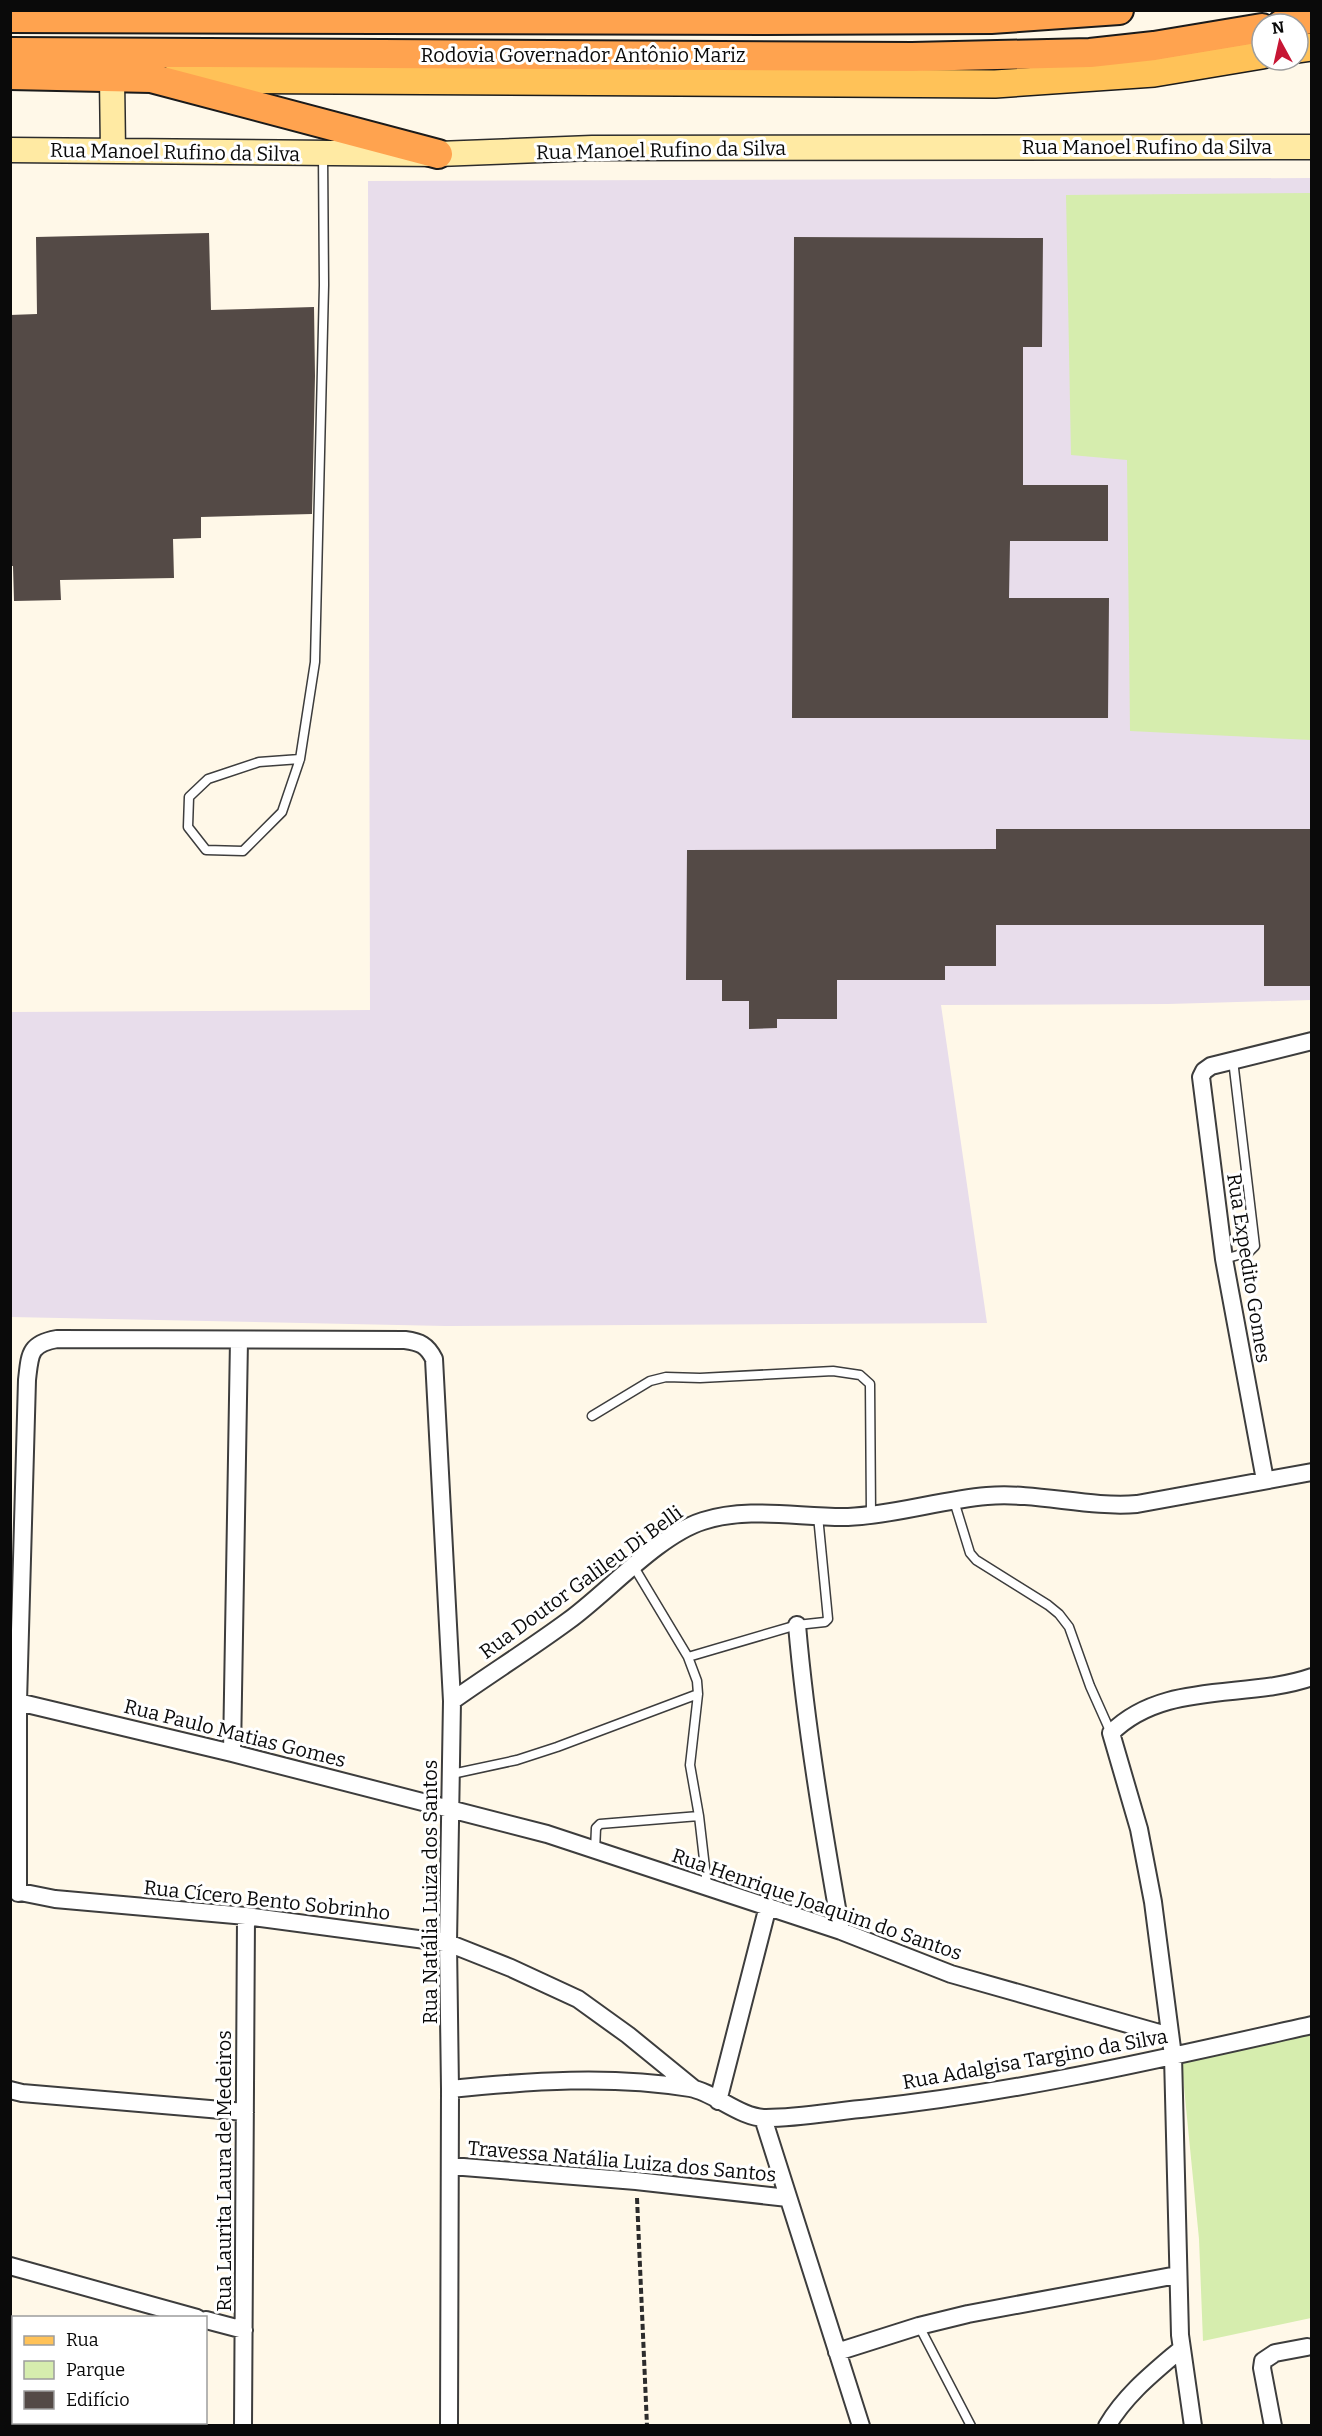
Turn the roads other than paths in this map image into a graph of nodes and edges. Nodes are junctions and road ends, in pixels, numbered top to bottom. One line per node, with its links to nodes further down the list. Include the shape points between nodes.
1 (196, 10): 3 (highway)
2 (1119, 10): 3 (highway, Rodovia Governador Antônio Mariz, via 979,19)
3 (164, 17): 4 (highway, Rodovia Governador Antônio Mariz)
4 (10, 18)
5 (1250, 31): 8 (highway, Rodovia Governador Antônio Mariz)
6 (10, 51): 8 (highway, Rodovia Governador Antônio Mariz, via 912,57 1090,52)
7 (1250, 56): 8 (main road)
8 (1154, 60): 11 (main road, via 995,84)
9 (10, 75): 10 (highway)
10 (112, 78): 11 (highway); 14 (main road)
11 (152, 78): 16 (highway)
12 (1311, 147): 16 (main road, Rua Manoel Rufino da Silva, via 592,148)
13 (10, 150): 14 (main road, Rua Manoel Rufino da Silva)
14 (113, 150): 15 (main road, Rua Manoel Rufino da Silva)
15 (323, 154): 16 (main road, Rua Manoel Rufino da Silva); 17 (lane, via 324,285 315,662)
16 (438, 154)
17 (300, 759): 17 (lane, via 259,762 208,779 189,797 189,827 206,850 243,851 282,812)
18 (1311, 1041): 19 (street)
19 (1233, 1060): 20 (street, Rua Expedito Gomes, via 1204,1071 1201,1087); 20 (lane, via 1255,1246 1250,1252)
20 (1224, 1259): 24 (street, Rua Expedito Gomes)
21 (239, 1340): 33 (street, via 57,1339 41,1342 33,1349 27,1380); 34 (street, Rua Natália Luiza dos Santos, via 405,1340 426,1346 434,1359); 36 (street)
22 (592, 1416): 26 (lane, via 650,1381 666,1377 833,1371 860,1375 870,1384)
23 (1311, 1472): 24 (street, Rua Doutor Galileu Di Belli)
24 (1265, 1480): 25 (street, Rua Doutor Galileu Di Belli, via 1111,1506 1024,1495)
25 (954, 1501): 26 (street, Rua Doutor Galileu Di Belli); 35 (lane, via 970,1553 976,1560 1048,1605 1069,1627)
26 (871, 1515): 27 (street, Rua Doutor Galileu Di Belli)
27 (818, 1516): 28 (street, Rua Doutor Galileu Di Belli, via 746,1513 702,1521 668,1539); 29 (lane, via 829,1617 825,1622)
28 (634, 1567): 30 (lane); 34 (street, Rua Doutor Galileu Di Belli, via 569,1621)
29 (797, 1625): 30 (lane); 45 (street, via 806,1725)
30 (688, 1657): 32 (lane)
31 (1311, 1677): 35 (street, via 1277,1686 1161,1702 1139,1711)
32 (698, 1694): 37 (lane, via 558,1747); 39 (lane, via 690,1764)
33 (14, 1699): 36 (street, Rua Paulo Matias Gomes); 42 (street)
34 (452, 1701): 37 (street, Rua Natália Luiza dos Santos)
35 (1111, 1733): 48 (street, via 1139,1829 1153,1902)
36 (232, 1752): 38 (street, Rua Paulo Matias Gomes)
37 (452, 1774): 38 (street, Rua Natália Luiza dos Santos)
38 (451, 1809): 40 (street, Rua Henrique Joaquim do Santos); 46 (street, Rua Natália Luiza dos Santos)
39 (699, 1816): 40 (lane, via 600,1824); 41 (lane)
40 (595, 1851): 41 (street, Rua Henrique Joaquim do Santos)
41 (707, 1885): 43 (street, Rua Henrique Joaquim do Santos)
42 (14, 1891): 44 (street, Rua Cícero Bento Sobrinho, via 55,1899)
43 (768, 1906): 45 (street, Rua Henrique Joaquim do Santos); 53 (street)
44 (246, 1916): 46 (street, Rua Cícero Bento Sobrinho); 54 (street, Rua Laurita Laura de Medeiros)
45 (841, 1930): 48 (street, Rua Henrique Joaquim do Santos, via 951,1974)
46 (448, 1942): 50 (street, Rua Cícero Bento Sobrinho, via 578,1999); 51 (street, Rua Natália Luiza dos Santos)
47 (1311, 2025): 49 (street, Rua Adalgisa Targino da Silva)
48 (1170, 2036): 49 (street)
49 (1173, 2056): 55 (street, Rua Adalgisa Targino da Silva, via 1018,2087); 59 (street)
50 (694, 2088): 51 (street, via 614,2079 536,2080); 53 (street)
51 (450, 2089): 56 (street, Rua Natália Luiza dos Santos)
52 (10, 2090): 54 (street)
53 (718, 2101): 55 (street)
54 (245, 2112): 63 (street, Rua Laurita Laura de Medeiros)
55 (763, 2118): 57 (street)
56 (451, 2166): 57 (street, Travessa Natália Luiza dos Santos); 68 (street, Rua Natália Luiza dos Santos)
57 (788, 2198): 66 (street)
58 (10, 2266): 60 (street)
59 (1177, 2275): 62 (street); 65 (street)
60 (190, 2316)
61 (207, 2320): 63 (street)
62 (919, 2326): 66 (street); 70 (lane)
63 (244, 2330): 67 (street, Rua Laurita Laura de Medeiros)
64 (1307, 2347): 73 (street, via 1275,2353 1263,2361)
65 (1181, 2349): 71 (street, via 1141,2383); 72 (street)
66 (837, 2352): 69 (street)
67 (243, 2426)
68 (449, 2426)
69 (861, 2426)
70 (971, 2426)
71 (1107, 2426)
72 (1193, 2426)
73 (1273, 2426)

